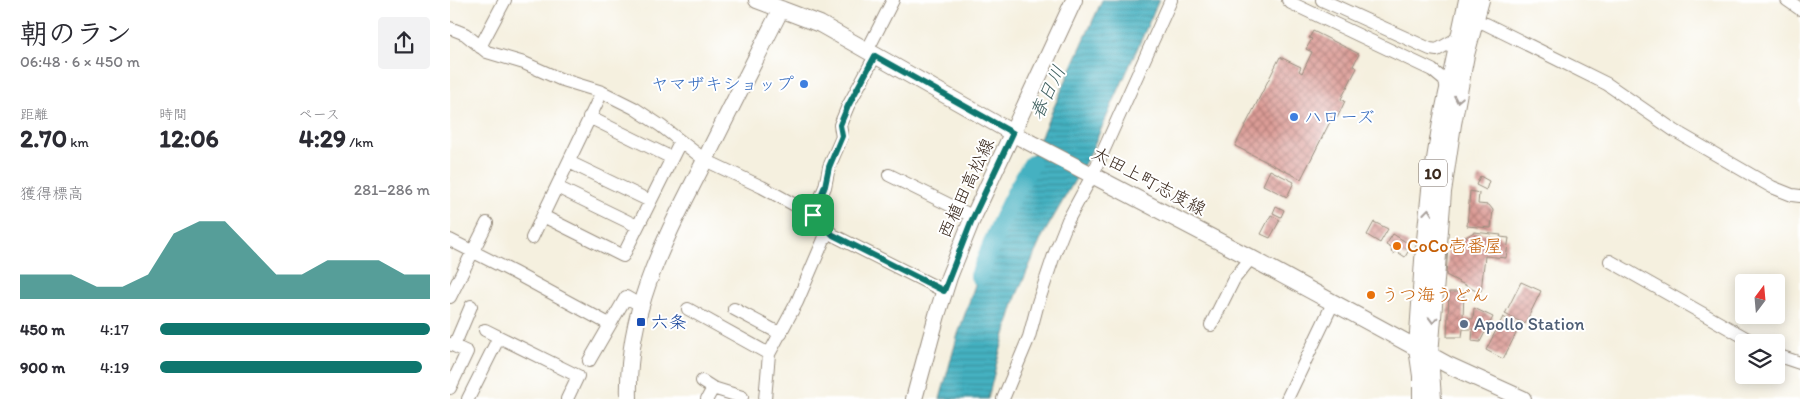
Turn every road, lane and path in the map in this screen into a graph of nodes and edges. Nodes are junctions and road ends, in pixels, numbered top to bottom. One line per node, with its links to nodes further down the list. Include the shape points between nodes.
1 (505, 0): 16 (street)
2 (758, 0): 11 (main road, 太田上町志度線)
3 (893, 0): 17 (street)
4 (1074, 0): 21 (main road, 西植田高松線)
5 (1171, 0): 26 (street)
6 (1288, 0): 18 (street, via 1432,70 1444,80)
7 (1322, 0): 15 (street, via 1430,49 1437,50)
8 (1467, 0): 13 (main road, 10)
9 (1481, 0): 13 (main road, 10)
10 (1787, 0): 12 (street)
11 (780, 9): 17 (main road, 太田上町志度線, via 820,24); 24 (main road)
12 (1800, 9)
13 (1469, 19): 15 (main road, 10); 29 (street, via 1486,24 1607,84 1674,131 1772,187); 56 (main road, 10, one-way to 56, via 1443,192)
14 (450, 28): 16 (street, via 465,34)
15 (1458, 38): 18 (main road, 10)
16 (480, 47): 19 (street)
17 (871, 54): 21 (main road, 太田上町志度線); 31 (street, via 840,125 842,136)
18 (1448, 89): 56 (main road, 10, one-way to 18, via 1423,260 1430,190)
19 (602, 92): 20 (street); 22 (street, via 634,108)
20 (589, 117): 23 (street); 25 (street)
21 (1018, 136): 26 (main road, 太田上町志度線); 33 (main road, 西植田高松線)
22 (680, 142): 23 (street); 24 (street)
23 (672, 158): 30 (street)
24 (705, 160): 31 (street); 45 (main road, via 655,262)
25 (570, 162): 28 (street); 30 (street)
26 (1090, 172): 40 (main road, 太田上町志度線); 71 (street, via 1054,255 1030,337)
27 (889, 174): 33 (street)
28 (557, 188): 32 (street); 35 (street)
29 (1800, 196)
30 (650, 201): 35 (street)
31 (813, 215): 36 (street)
32 (542, 216): 35 (street, via 623,256); 37 (street)
33 (974, 217): 42 (main road, 西植田高松線)
34 (487, 223): 39 (street)
35 (637, 226)
36 (828, 230): 42 (street); 52 (street)
37 (532, 238)
38 (450, 240): 39 (street)
39 (472, 252): 43 (street); 49 (street)
40 (1251, 258): 44 (main road, 太田上町志度線); 50 (street, via 1234,279)
41 (1610, 261): 53 (street)
42 (944, 291): 70 (main road, 西植田高松線)
43 (450, 297)
44 (1333, 303): 56 (main road, 太田上町志度線); 72 (street)
45 (640, 305): 49 (street, via 626,297); 68 (main road, via 631,356)
46 (471, 306): 55 (street)
47 (688, 309): 57 (street)
48 (734, 309): 52 (street)
49 (610, 324): 59 (street)
50 (1211, 324)
51 (486, 330): 54 (street)
52 (782, 334): 57 (street)
53 (1739, 334)
54 (500, 337): 66 (street); 67 (street, via 578,376)
55 (452, 345): 61 (street, via 467,352)
56 (1424, 352): 73 (main road, 10); 74 (main road, 10); 75 (main road, 太田上町志度線, via 1456,370)
57 (769, 354): 69 (street)
58 (1785, 358): 60 (street)
59 (589, 360)
60 (1800, 363)
61 (450, 388)
62 (708, 389): 64 (street)
63 (450, 393): 65 (street)
64 (742, 397)
65 (462, 399)
66 (468, 399)
67 (567, 399)
68 (629, 399)
69 (765, 399)
70 (914, 399)
71 (1003, 399)
72 (1287, 399)
73 (1421, 399)
74 (1433, 399)
75 (1523, 399)

